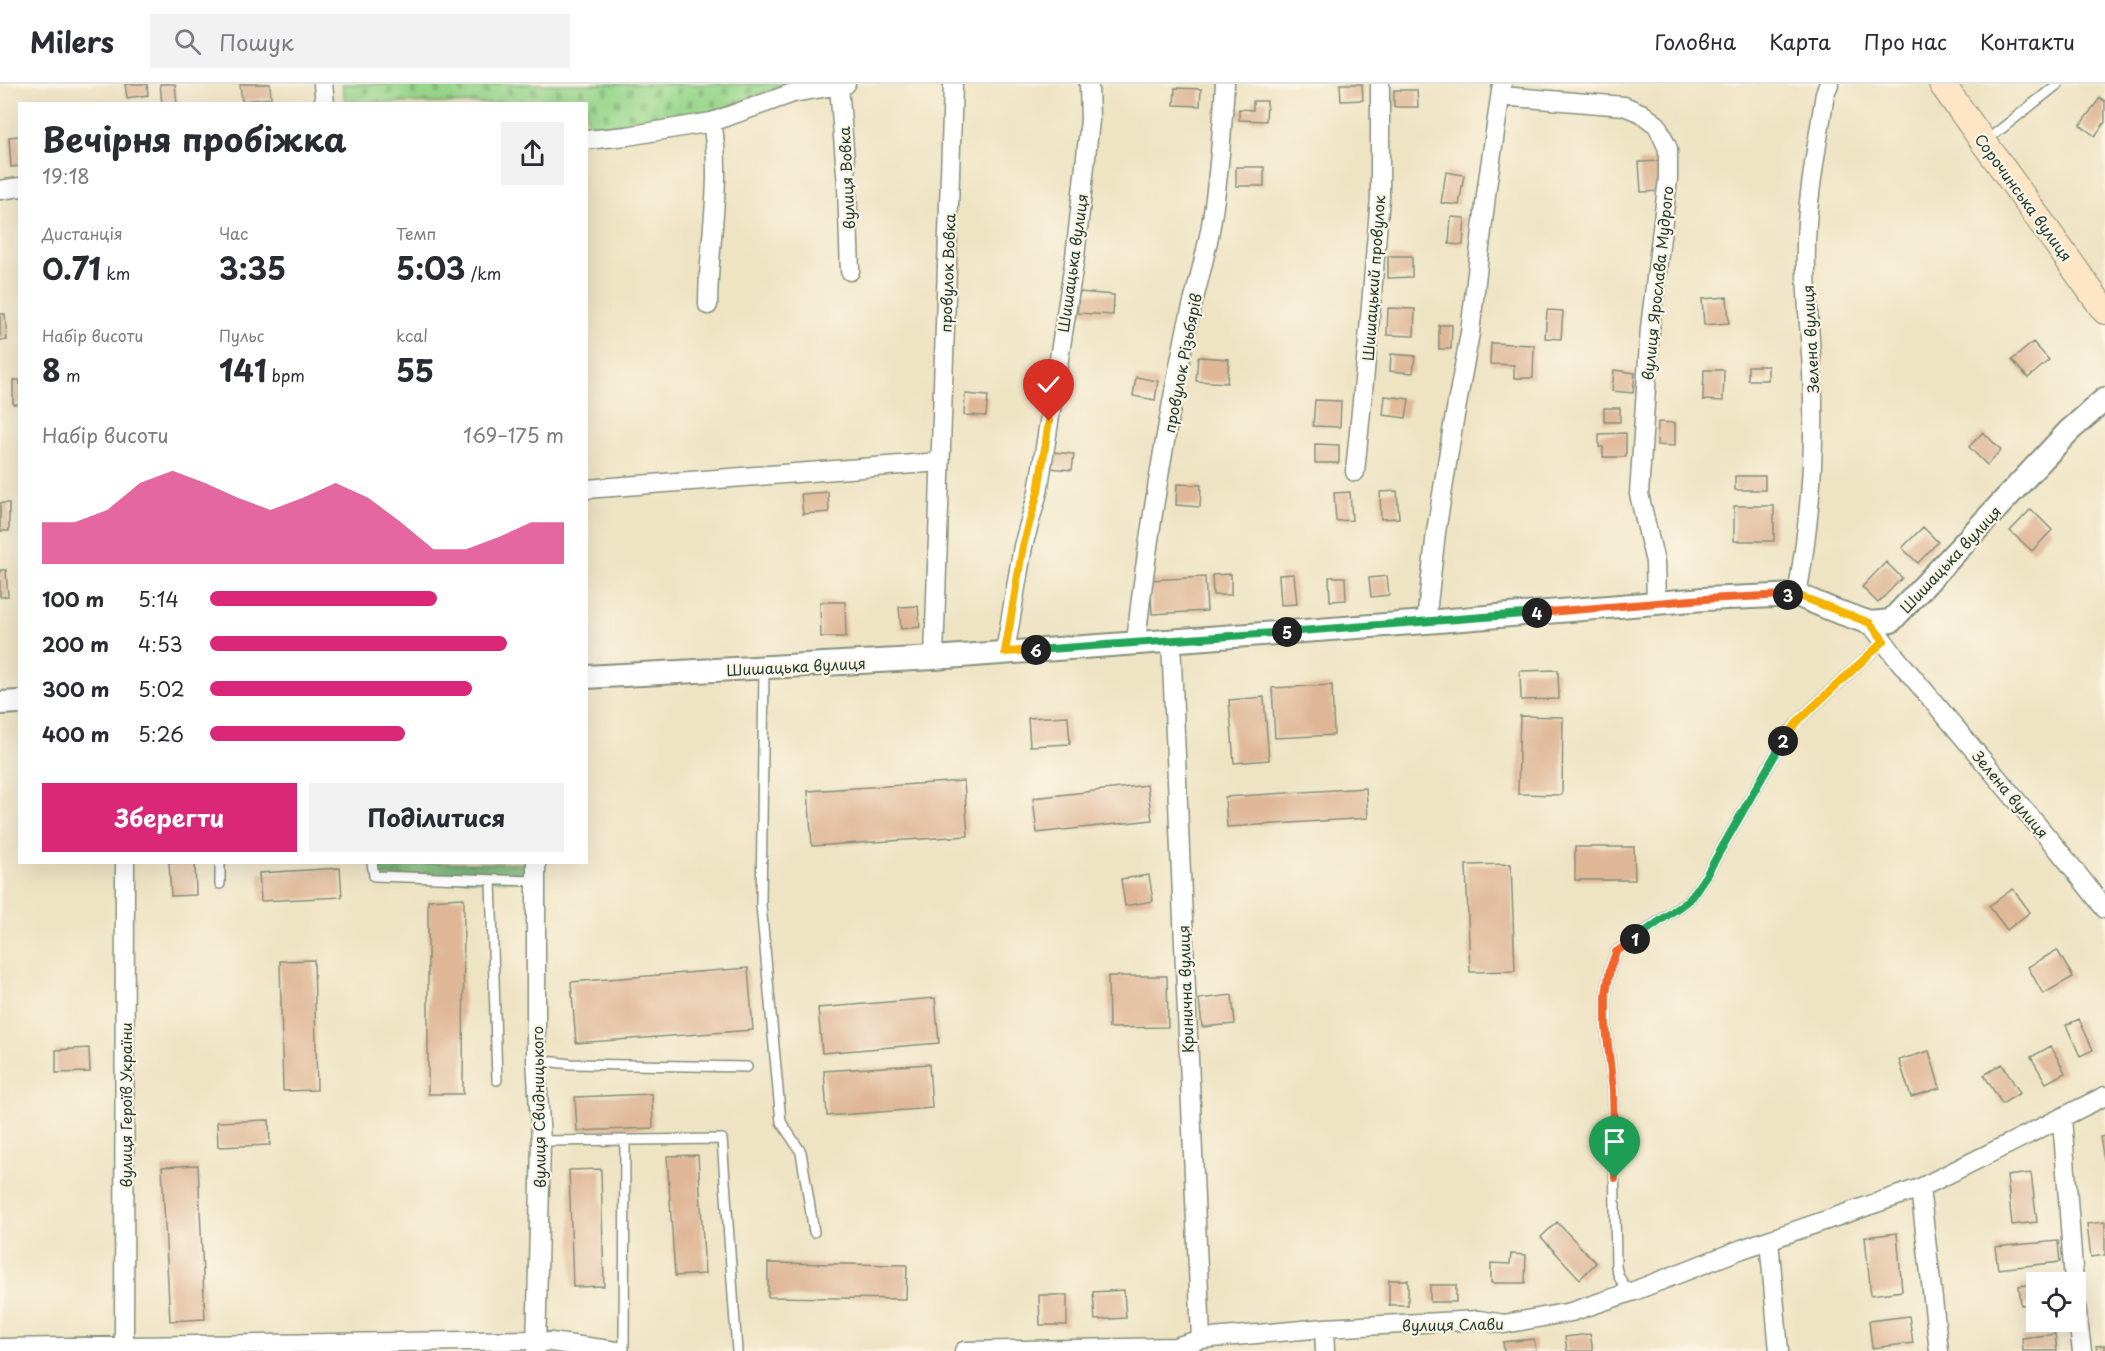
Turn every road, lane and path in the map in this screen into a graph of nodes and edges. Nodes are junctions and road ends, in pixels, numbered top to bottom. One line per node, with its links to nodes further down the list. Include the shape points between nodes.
1 (323, 84): 11 (street)
2 (953, 84): 19 (street, провулок Вовка)
3 (1089, 84): 29 (street, Шишацька вулиця, via 1090,120 1075,257 1038,492 1023,546)
4 (1225, 84): 28 (street, провулок Різьбярів, via 1211,226 1186,331 1144,573)
5 (1380, 84): 20 (street, Шишацький провулок, via 1380,197)
6 (1829, 84): 22 (street, Зелена вулиця, via 1807,224 1814,439)
7 (1942, 84): 14 (main road, Сорочинська вулиця)
8 (2058, 84): 14 (lane)
9 (843, 85): 12 (street, вулиця Вовка, via 794,93); 15 (street, вулиця Вовка)
10 (1501, 90): 23 (street, вулиця Ярослава Мудрого, via 1624,105 1657,125 1668,149 1639,494 1655,562); 24 (street, вулиця Ярослава Мудрого, via 1470,333 1442,496)
11 (325, 102)
12 (712, 122): 13 (street, вулиця Вовка); 16 (street, via 716,144 715,202)
13 (588, 140)
14 (1984, 143): 17 (main road, Сорочинська вулиця)
15 (850, 271)
16 (708, 305)
17 (2105, 311)
18 (2105, 399): 25 (street, Шишацька вулиця, via 2069,431 1891,621)
19 (940, 462): 21 (street); 30 (street, провулок Вовка)
20 (1355, 472)
21 (588, 489)
22 (1797, 595): 23 (street, Шишацька вулиця); 25 (street, Шишацька вулиця)
23 (1656, 603): 24 (street, Шишацька вулиця)
24 (1426, 622): 26 (street, Шишацька вулиця)
25 (1870, 623): 27 (street, Зелена вулиця)
26 (1171, 640): 28 (street, Шишацька вулиця); 56 (street, Кринична вулиця)
27 (1884, 641): 41 (street, Зелена вулиця); 53 (lane, via 1787,734 1690,899 1616,952 1606,994 1606,1027 1613,1090 1616,1267)
28 (1136, 642): 29 (street, Шишацька вулиця)
29 (1005, 652): 30 (street, Шишацька вулиця)
30 (934, 658): 31 (street, Шишацька вулиця)
31 (764, 668): 32 (street, Шишацька вулиця); 50 (lane, via 761,905 781,1122 801,1152)
32 (588, 677)
33 (18, 702): 34 (street)
34 (0, 703)
35 (125, 864): 58 (street, вулиця Героїв України)
36 (220, 864): 40 (lane)
37 (372, 864): 39 (lane, via 374,876)
38 (536, 872): 39 (lane); 42 (street, вулиця Свидницького)
39 (492, 880): 44 (lane)
40 (220, 884)
41 (2105, 909)
42 (536, 1060): 43 (lane); 47 (street, вулиця Свидницького)
43 (747, 1067)
44 (497, 1080)
45 (2105, 1096): 46 (street)
46 (2062, 1117): 49 (street); 52 (street)
47 (541, 1141): 48 (lane); 57 (street, вулиця Свидницького)
48 (625, 1141): 64 (lane); 65 (lane, via 722,1139)
49 (1920, 1188): 51 (street, вулиця Слави); 69 (street)
50 (814, 1232)
51 (1769, 1240): 53 (street, вулиця Слави); 68 (street)
52 (2073, 1272)
53 (1629, 1293): 54 (street, вулиця Слави, via 1571,1312 1504,1324 1479,1320)
54 (1324, 1328): 56 (street, вулиця Слави); 67 (street)
55 (2080, 1332): 70 (street)
56 (1201, 1339): 62 (street, вулиця Слави)
57 (536, 1346): 59 (street); 63 (street)
58 (124, 1347): 60 (street); 61 (street)
59 (342, 1347): 61 (street)
60 (7, 1349)
61 (174, 1349)
62 (1175, 1349): 66 (street, вулиця Слави)
63 (617, 1351)
64 (624, 1351)
65 (736, 1351)
66 (964, 1351)
67 (1325, 1351)
68 (1779, 1351)
69 (1939, 1351)
70 (2082, 1351)

